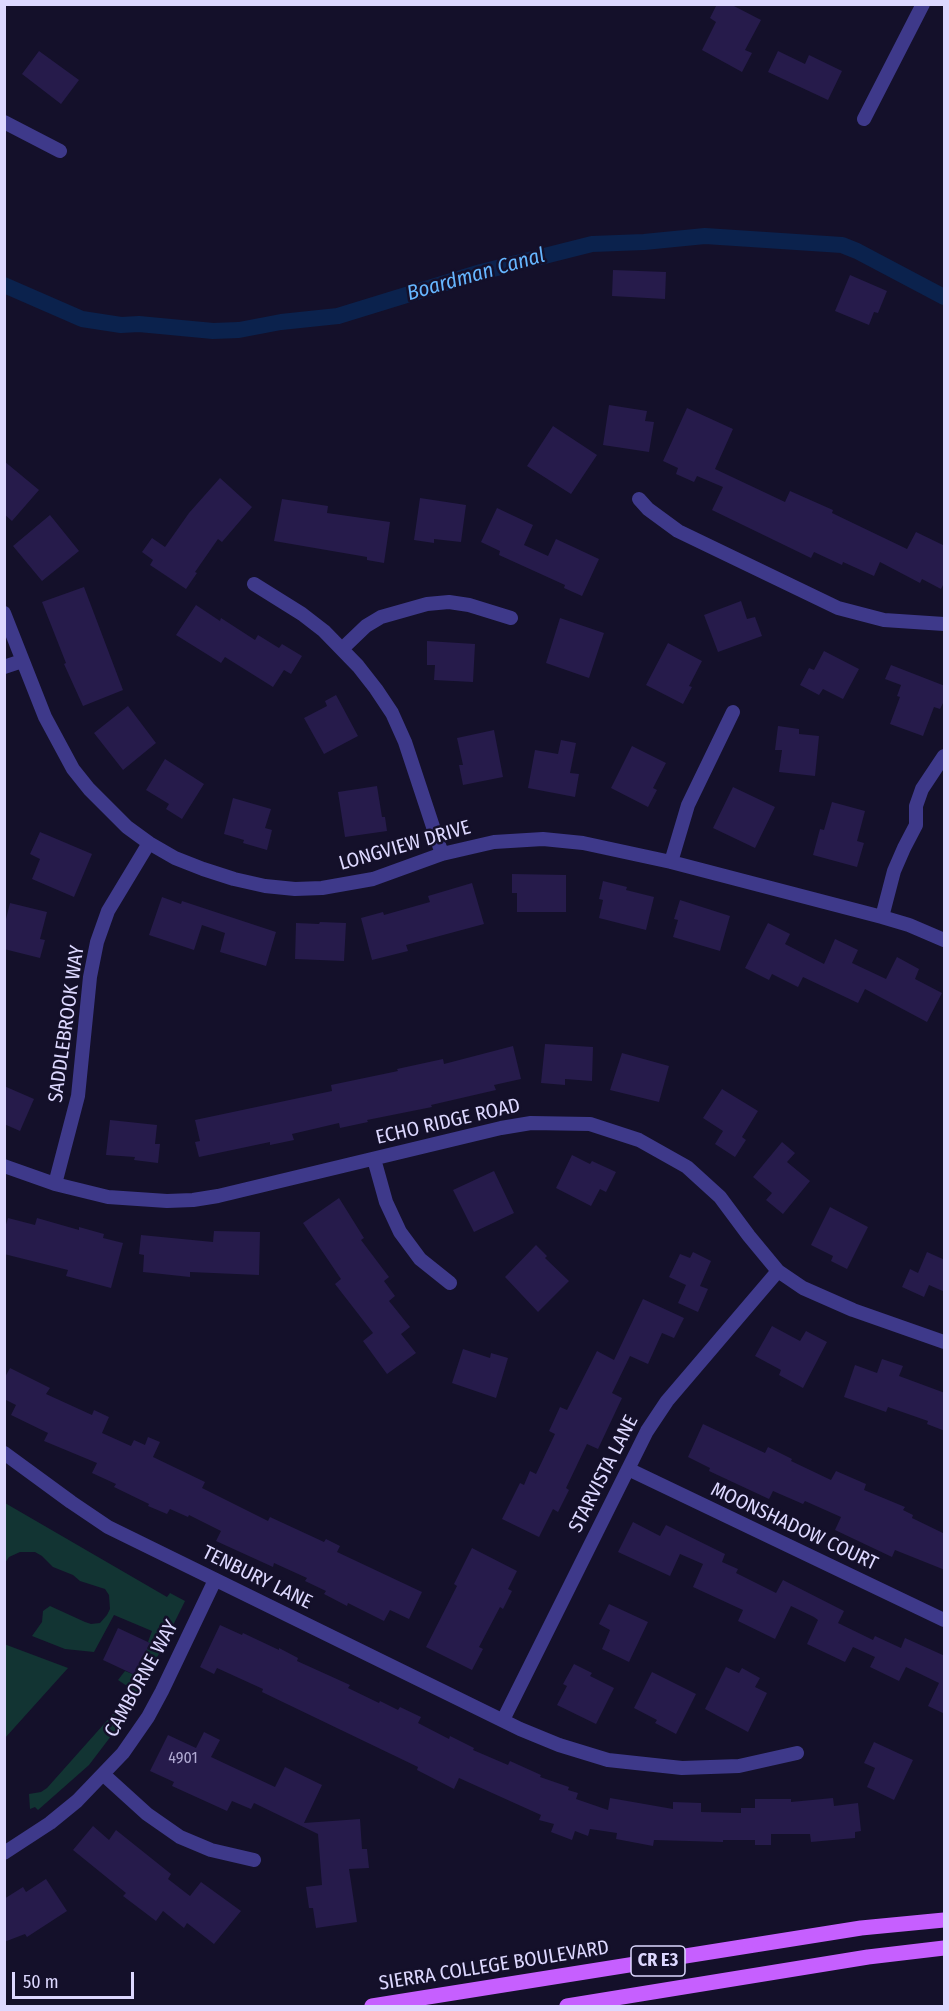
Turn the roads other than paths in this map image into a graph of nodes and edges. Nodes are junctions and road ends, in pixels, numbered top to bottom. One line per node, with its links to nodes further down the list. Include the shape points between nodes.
1 (923, 4): 2 (street)
2 (864, 119)
3 (4, 122): 4 (street)
4 (60, 151)
5 (639, 499): 9 (street, via 678,531 838,608 884,620)
6 (254, 584): 10 (street, via 302,614)
7 (4, 613): 11 (street, LONGVIEW DRIVE)
8 (511, 618): 10 (street, via 469,605 427,604 381,617)
9 (945, 624)
10 (342, 649): 16 (street, via 392,713 419,779)
11 (22, 661): 12 (street); 15 (street, LONGVIEW DRIVE, via 45,717 73,768 110,813)
12 (4, 667)
13 (733, 712): 17 (street, via 688,805)
14 (945, 756): 18 (street, via 922,789 916,806 916,825 894,871)
15 (149, 843): 16 (street, LONGVIEW DRIVE, via 175,858 234,879 295,889 373,879); 22 (street, SADDLEBROOK WAY, via 113,902 96,942 78,1096)
16 (442, 854): 17 (street, LONGVIEW DRIVE, via 494,842 543,839 583,843)
17 (670, 862): 18 (street, LONGVIEW DRIVE)
18 (882, 916): 19 (street, LONGVIEW DRIVE)
19 (945, 940)
20 (374, 1159): 22 (street, ECHO RIDGE ROAD, via 193,1200 118,1198); 23 (street, ECHO RIDGE ROAD, via 531,1123 590,1124 618,1132 687,1167 720,1197); 24 (street, via 386,1202 400,1232 420,1259)
21 (4, 1166): 22 (street, ECHO RIDGE ROAD)
22 (55, 1184)
23 (778, 1271): 25 (street, ECHO RIDGE ROAD, via 826,1300); 27 (street, STARVISTA LANE, via 667,1401 646,1431)
24 (450, 1283)
25 (945, 1342)
26 (4, 1453): 28 (street, TENBURY LANE, via 108,1527)
27 (628, 1469): 29 (street, MOONSHADOW COURT); 30 (street, STARVISTA LANE)
28 (215, 1580): 30 (street, TENBURY LANE); 32 (street, CAMBORNE WAY, via 148,1717)
29 (945, 1620)
30 (502, 1720): 31 (street, TENBURY LANE, via 583,1753 657,1767 730,1767)
31 (797, 1753)
32 (104, 1775): 33 (street, CAMBORNE WAY, via 50,1823); 34 (street, via 147,1814 180,1836 210,1850)
33 (4, 1853)
34 (254, 1860)
35 (945, 1920): 38 (main road, SIERRA COLLEGE BOULEVARD / CR E3, via 861,1928)
36 (945, 1948): 37 (main road, CR E3)
37 (573, 2006)
38 (372, 2007)

